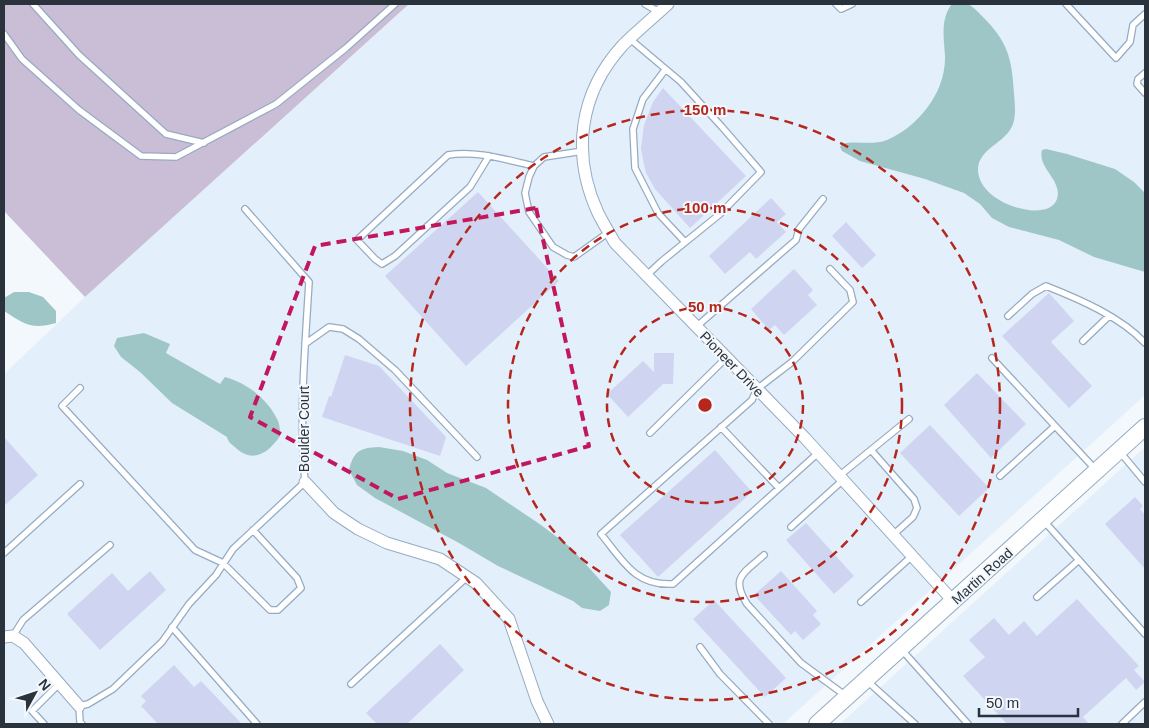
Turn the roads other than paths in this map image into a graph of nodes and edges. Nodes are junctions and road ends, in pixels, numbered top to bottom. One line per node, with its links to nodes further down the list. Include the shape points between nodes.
1 (33, 4): 15 (lane, via 79,55 166,134)
2 (395, 4): 15 (lane, via 276,104)
3 (645, 4): 8 (lane)
4 (668, 4): 8 (street, Pioneer Drive)
5 (836, 4): 6 (lane, via 841,9)
6 (852, 4)
7 (1066, 4): 9 (lane, via 1116,58 1130,42 1134,25)
8 (659, 12): 11 (street, Pioneer Drive)
9 (1145, 14)
10 (4, 34): 15 (lane, via 36,72 79,110 140,156 176,157)
11 (630, 39): 12 (lane); 16 (street, Pioneer Drive, via 610,63 588,102)
12 (665, 70): 22 (lane, via 643,99 634,129 635,168 658,213); 22 (lane, via 762,172 720,214)
13 (1145, 74): 14 (lane, via 1137,84)
14 (1145, 93)
15 (204, 143)
16 (583, 152): 18 (lane, via 544,157); 21 (street, Pioneer Drive, via 598,212)
17 (489, 156): 17 (lane, via 448,155 358,240 382,264 395,256 470,187); 18 (lane)
18 (534, 166): 21 (lane, via 525,193 529,212 553,247 574,257)
19 (824, 199): 27 (lane, via 799,229 796,240)
20 (245, 209): 30 (lane, Boulder Court, via 309,282)
21 (609, 232): 24 (street, Pioneer Drive)
22 (685, 242): 24 (lane)
23 (830, 270): 34 (lane, via 850,290 853,302 792,362)
24 (646, 276): 27 (street, Pioneer Drive)
25 (1008, 316): 26 (lane, via 1046,286)
26 (1109, 316): 28 (lane); 29 (lane)
27 (696, 327): 31 (street, Pioneer Drive)
28 (1083, 341)
29 (1145, 343)
30 (305, 344): 43 (lane, via 329,327 343,329 359,339 395,370); 47 (lane, Boulder Court, via 302,450)
31 (726, 358): 34 (street, Pioneer Drive); 39 (lane)
32 (992, 358): 36 (lane)
33 (80, 388): 60 (lane, via 62,406 195,550)
34 (757, 389): 37 (lane, via 752,400); 42 (street, Pioneer Drive)
35 (909, 419): 40 (lane)
36 (1055, 426): 44 (lane); 45 (lane)
37 (721, 427): 50 (lane); 50 (lane, via 601,534 624,563 641,579 660,585 673,584)
38 (1145, 427): 41 (main road, Martin Road)
39 (650, 432)
40 (870, 450): 46 (lane); 54 (lane, via 914,499 917,508 913,517)
41 (1119, 451): 44 (main road, Martin Road); 48 (lane)
42 (818, 453): 46 (street, Pioneer Drive); 50 (lane)
43 (477, 457)
44 (1097, 471): 51 (main road, Martin Road)
45 (1000, 476)
46 (841, 478): 52 (lane); 54 (street, Pioneer Drive)
47 (305, 482): 53 (lane); 61 (street, Boulder Court, via 334,513 358,529 387,543 440,559)
48 (1145, 482)
49 (80, 484): 56 (lane)
50 (779, 488)
51 (1043, 520): 59 (lane); 64 (main road, Martin Road)
52 (791, 527)
53 (253, 530): 60 (lane); 60 (lane, via 297,578 300,588 278,610 270,610)
54 (893, 535): 58 (street, Pioneer Drive)
55 (110, 544): 67 (lane)
56 (4, 553)
57 (764, 555): 73 (lane, via 741,576 738,584 741,595 801,663)
58 (912, 556): 63 (lane); 64 (street, Pioneer Drive)
59 (1079, 560): 62 (lane); 66 (lane)
60 (223, 563): 65 (lane)
61 (467, 577): 72 (lane); 79 (street, Boulder Court, via 509,619)
62 (1037, 597)
63 (861, 602)
64 (954, 602): 69 (main road, Martin Road)
65 (172, 627): 75 (lane, via 162,642 113,689); 78 (lane)
66 (1145, 634)
67 (8, 637): 71 (street, via 24,643)
68 (700, 648): 80 (lane, via 720,674)
69 (901, 649): 70 (main road, Martin Road); 83 (lane)
70 (866, 680): 73 (main road, Martin Road); 82 (lane)
71 (59, 684): 75 (street); 76 (lane, via 32,711)
72 (351, 684)
73 (848, 697): 81 (main road, Martin Road)
74 (1145, 702): 84 (lane)
75 (79, 706): 77 (lane)
76 (44, 724)
77 (82, 724)
78 (257, 724)
79 (548, 724)
80 (769, 724)
81 (817, 724)
82 (915, 724)
83 (968, 724)
84 (1122, 724)

